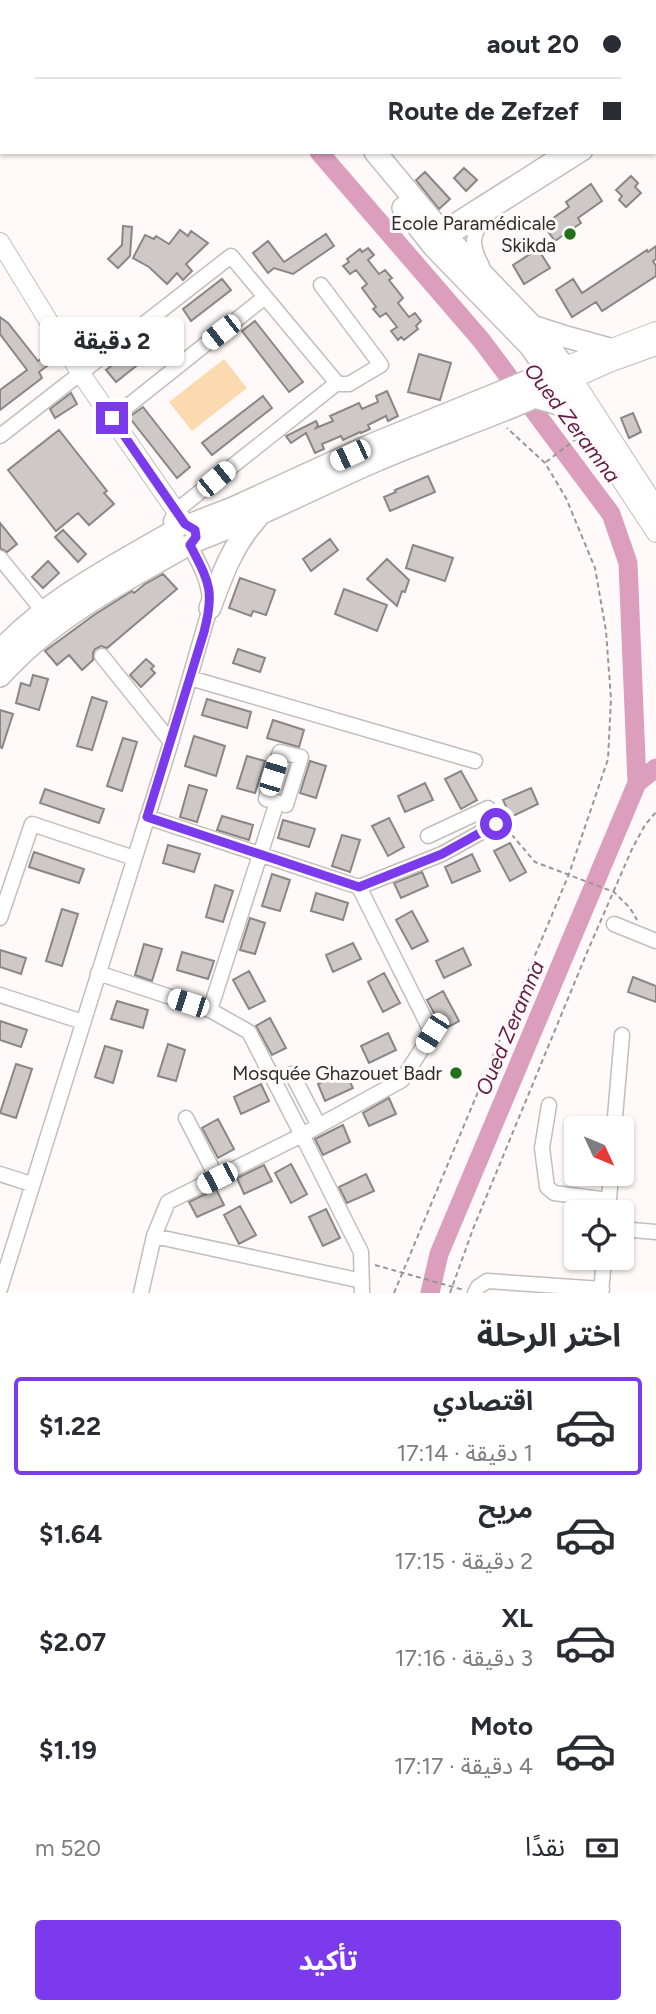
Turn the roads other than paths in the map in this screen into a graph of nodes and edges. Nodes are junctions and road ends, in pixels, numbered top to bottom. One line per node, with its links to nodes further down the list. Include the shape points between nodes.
1 (360, 154): 6 (highway)
2 (376, 154): 6 (highway)
3 (560, 154): 6 (street)
4 (582, 154): 5 (street)
5 (485, 215): 6 (street); 9 (street, via 473,239)
6 (438, 239): 9 (highway); 12 (highway)
7 (0, 242): 17 (main road)
8 (0, 265): 17 (main road)
9 (489, 280): 12 (highway)
10 (321, 285): 18 (street, via 381,365 349,384)
11 (265, 297): 17 (street, via 230,256); 18 (street); 22 (street)
12 (526, 331): 15 (highway, via 563,336); 16 (highway); 19 (highway)
13 (656, 331): 15 (main road)
14 (656, 346): 15 (main road)
15 (610, 356): 16 (main road); 20 (main road)
16 (561, 376): 19 (highway); 20 (main road)
17 (77, 377): 22 (main road); 23 (street)
18 (335, 384): 24 (street)
19 (530, 389): 20 (highway, via 555,403); 21 (highway)
20 (582, 407): 26 (main road); 29 (main road)
21 (501, 411): 25 (highway, via 373,444); 27 (highway)
22 (108, 422): 28 (main road)
23 (0, 436)
24 (216, 479): 25 (street); 28 (street)
25 (220, 503): 28 (highway)
26 (656, 507)
27 (264, 511): 28 (highway, via 222,531); 31 (highway, via 232,553)
28 (182, 530): 31 (street, via 207,581); 32 (highway); 35 (highway, via 39,637)
29 (656, 533)
30 (0, 558): 32 (street)
31 (210, 608): 36 (street)
32 (43, 611): 33 (highway)
33 (0, 651)
34 (102, 656): 37 (street)
35 (0, 676)
36 (190, 678): 37 (street); 38 (street)
37 (171, 742): 40 (street)
38 (475, 761)
39 (277, 802): 42 (street)
40 (147, 817): 42 (street); 43 (street)
41 (428, 836): 44 (street, via 488,808 496,824 442,854)
42 (261, 855): 44 (street); 50 (street)
43 (134, 858): 45 (street, via 32,824); 48 (street)
44 (359, 887): 57 (street, via 432,1033 402,1080)
45 (0, 918)
46 (614, 923): 47 (street)
47 (651, 939)
48 (98, 973): 50 (street); 51 (street)
49 (0, 995): 51 (street)
50 (210, 1010): 58 (street, via 249,1032)
51 (83, 1022): 61 (street)
52 (622, 1035): 55 (street)
53 (292, 1074): 57 (street)
54 (548, 1105): 62 (street, via 542,1148 547,1187)
55 (615, 1116)
56 (186, 1118): 60 (street)
57 (319, 1126): 58 (street)
58 (302, 1135): 60 (street); 67 (street, via 361,1252)
59 (0, 1174): 61 (street)
60 (217, 1178): 65 (street, via 168,1202)
61 (32, 1184): 68 (street)
62 (583, 1200)
63 (634, 1230): 64 (street)
64 (656, 1232)
65 (154, 1236): 67 (street); 70 (street)
66 (603, 1270): 69 (street)
67 (362, 1287)
68 (0, 1289)
69 (602, 1291): 71 (street, via 487,1281)
70 (141, 1293)
71 (475, 1293)

